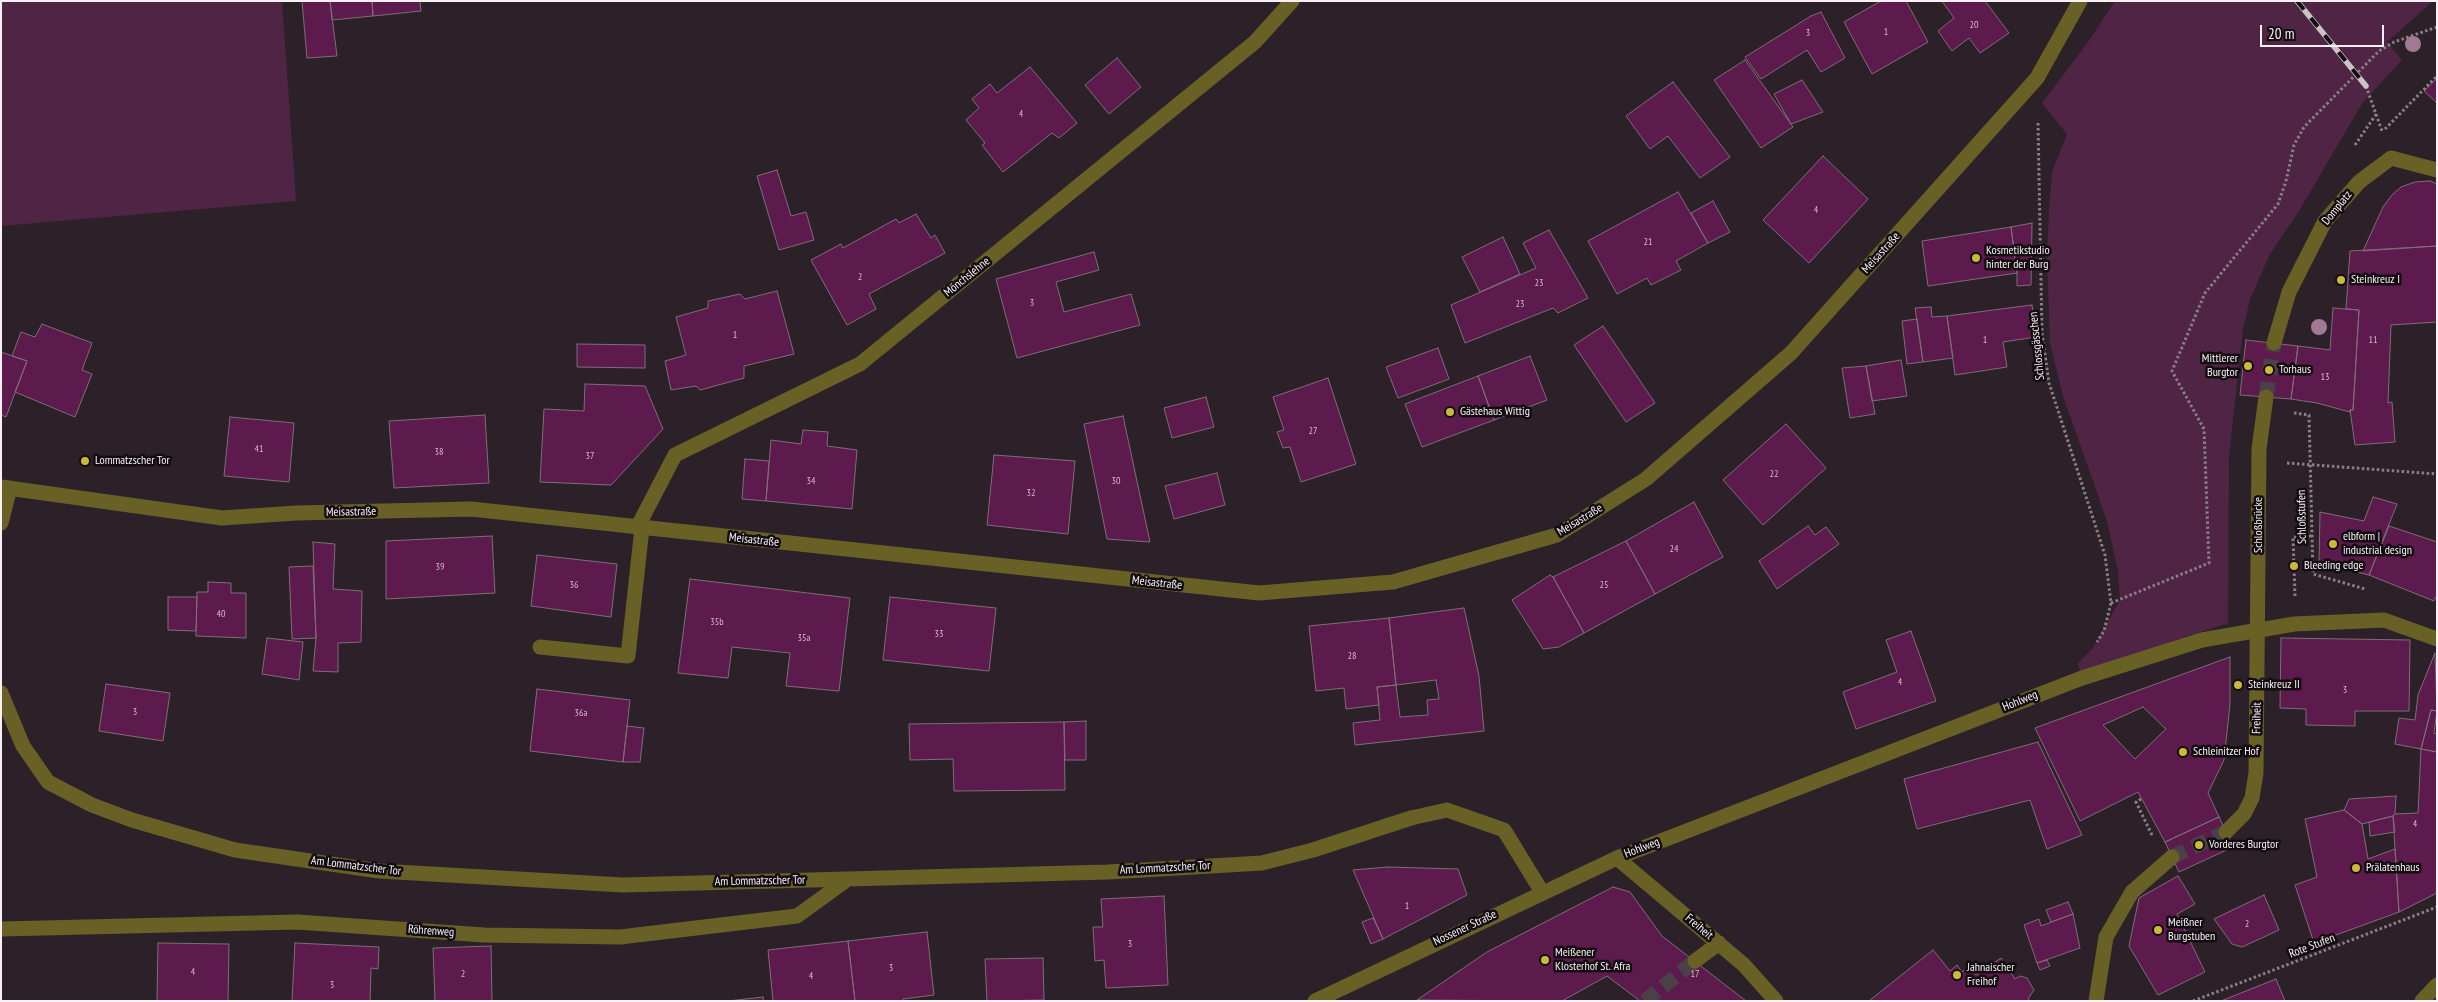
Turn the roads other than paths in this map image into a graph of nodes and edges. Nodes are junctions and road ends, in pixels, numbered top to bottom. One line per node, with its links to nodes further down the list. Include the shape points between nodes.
1 (1292, 1): 8 (street, Mönchslehne, via 1255,42 860,364 675,455)
2 (2080, 1): 8 (street, Meisastraße, via 2037,78 1791,353 1646,480 1557,535 1393,582 1259,593)
3 (2437, 170): 4 (street, Domplatz, via 2391,158 2359,182 2325,221 2289,292)
4 (2274, 344)
5 (2266, 397): 11 (street, Schloßbrücke, via 2259,449)
6 (5, 488): 7 (street); 8 (street, Meisastraße, via 222,518 470,509)
7 (1, 523)
8 (639, 528): 10 (street, via 628,656)
9 (2437, 639): 15 (street, Hohlweg, via 2384,620 2294,624 2202,640 2047,690)
10 (540, 646)
11 (2258, 654): 13 (street, Freiheit, via 2256,773 2252,798 2244,814)
12 (1, 693): 16 (street, Am Lommatzscher Tor, via 23,746 48,782 92,805 132,820 235,850 379,871 623,885)
13 (2226, 832)
14 (2172, 857): 24 (street, via 2132,892 2106,937)
15 (1617, 858): 17 (street, Nossener Straße); 19 (street, Freiheit)
16 (848, 879): 17 (street, Am Lommatzscher Tor, via 1108,872 1262,863 1447,810 1504,830); 18 (street, Röhrenweg, via 797,916 620,937 484,935 297,922)
17 (1542, 892): 22 (street, Nossener Straße)
18 (1, 929)
19 (1719, 943): 20 (street); 23 (street, Freiheit)
20 (1694, 961)
21 (2437, 985): 25 (street)
22 (1315, 1001)
23 (1776, 1001)
24 (2096, 1001)
25 (2422, 1001)

